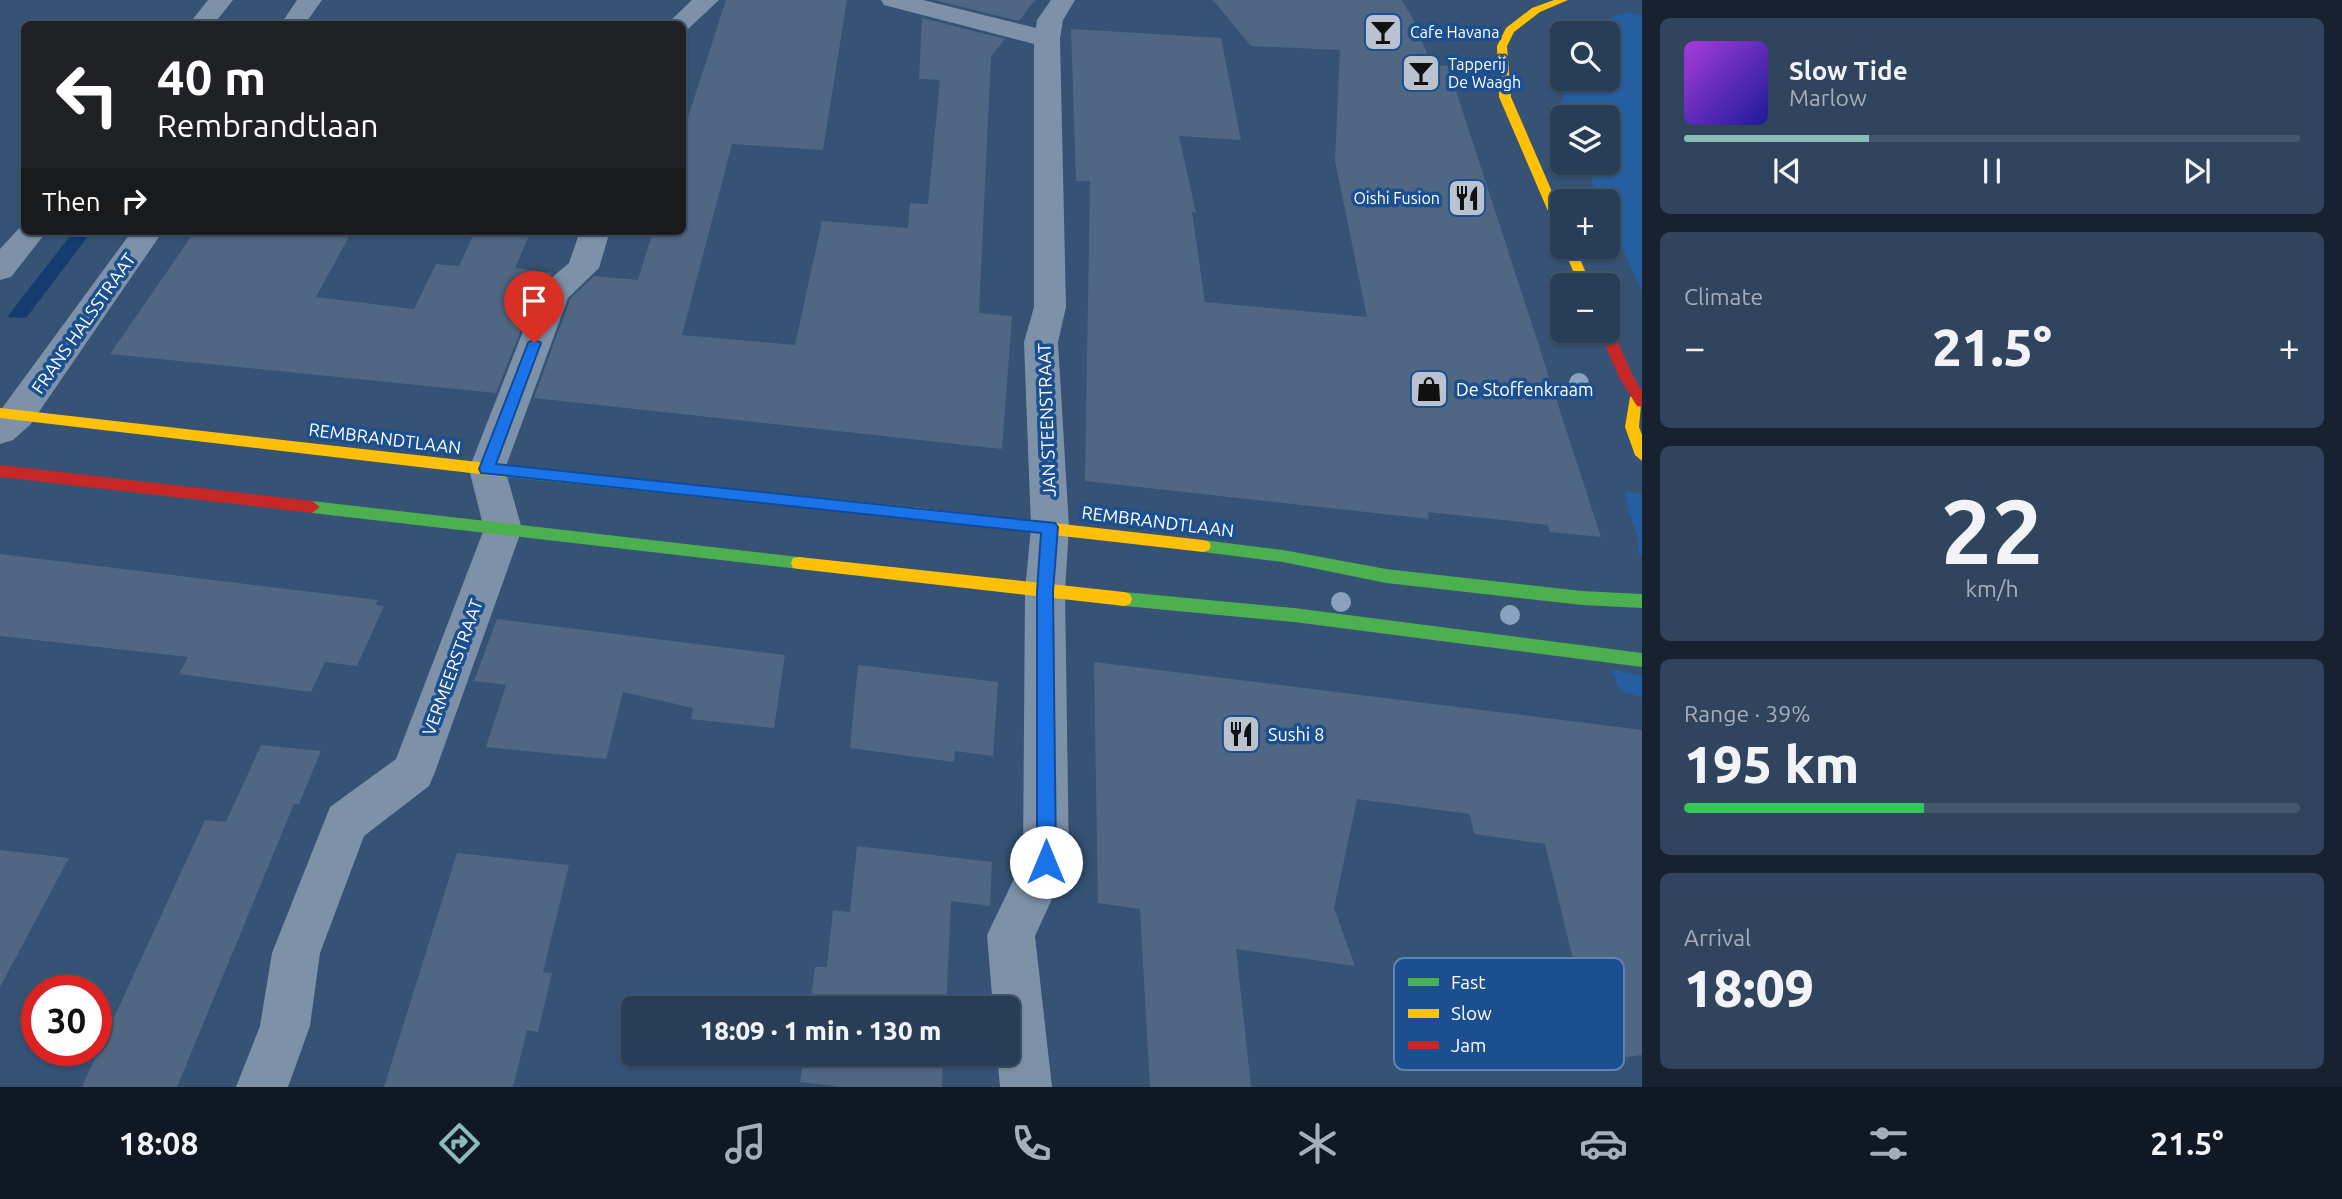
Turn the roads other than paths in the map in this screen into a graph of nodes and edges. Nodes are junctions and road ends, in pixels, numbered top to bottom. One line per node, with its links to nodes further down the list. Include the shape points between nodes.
1 (221, 0): 7 (street)
2 (310, 0): 8 (street)
3 (707, 0): 9 (street)
4 (893, 0): 10 (street)
5 (1063, 0): 10 (street, JAN STEENSTRAAT, via 1050,20)
6 (1563, 0): 11 (street, via 1536,10 1510,30 1503,46 1505,97)
7 (204, 21)
8 (295, 21)
9 (682, 21)
10 (1047, 39): 22 (street, JAN STEENSTRAAT, via 1050,307 1041,342)
11 (1550, 202)
12 (29, 235): 15 (street)
13 (145, 235): 18 (street, FRANS HALSSTRAAT)
14 (594, 235): 20 (street, via 583,268 554,293)
15 (0, 270)
16 (1612, 343): 17 (street)
17 (1639, 399): 19 (street, via 1632,427)
18 (6, 420): 20 (street, REMBRANDTLAAN)
19 (1642, 455)
20 (486, 469): 22 (street, REMBRANDTLAAN); 23 (street)
21 (0, 471): 23 (street)
22 (1050, 527): 24 (street, JAN STEENSTRAAT); 25 (street, REMBRANDTLAAN, via 1283,556 1386,576)
23 (503, 528): 24 (street); 27 (street, VERMEERSTRAAT, via 413,772 346,822 296,953 285,1026)
24 (1045, 591): 26 (street, via 1294,615); 28 (street, JAN STEENSTRAAT, via 1046,862 1011,935)
25 (1642, 601)
26 (1642, 660)
27 (262, 1087)
28 (1026, 1087)

